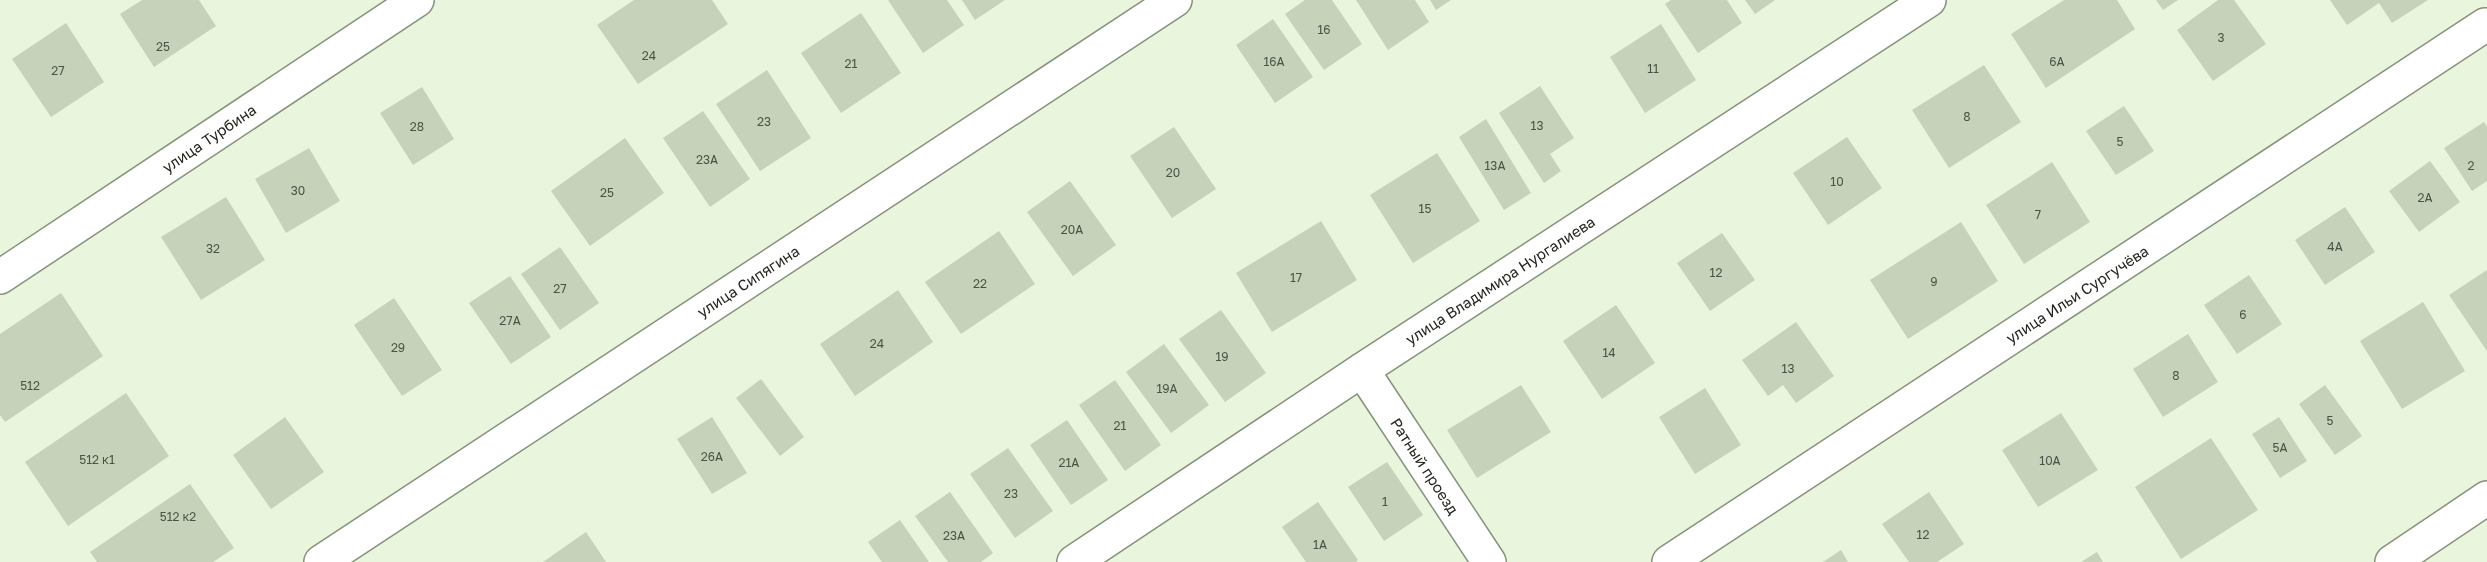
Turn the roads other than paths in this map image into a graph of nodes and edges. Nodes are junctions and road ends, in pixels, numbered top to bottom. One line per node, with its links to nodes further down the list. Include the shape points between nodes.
1 (417, 0): 5 (street, улица Турбина)
2 (1175, 0): 8 (street, улица Сипягина)
3 (1929, 0): 6 (street, улица Владимира Нургалиева)
4 (2485, 25): 11 (street, улица Ильи Сургучёва)
5 (0, 277)
6 (1362, 370): 9 (street, улица Владимира Нургалиева); 10 (street, Ратный проезд)
7 (2487, 498): 12 (street)
8 (321, 562)
9 (1074, 562)
10 (1489, 562)
11 (1669, 562)
12 (2392, 562)

